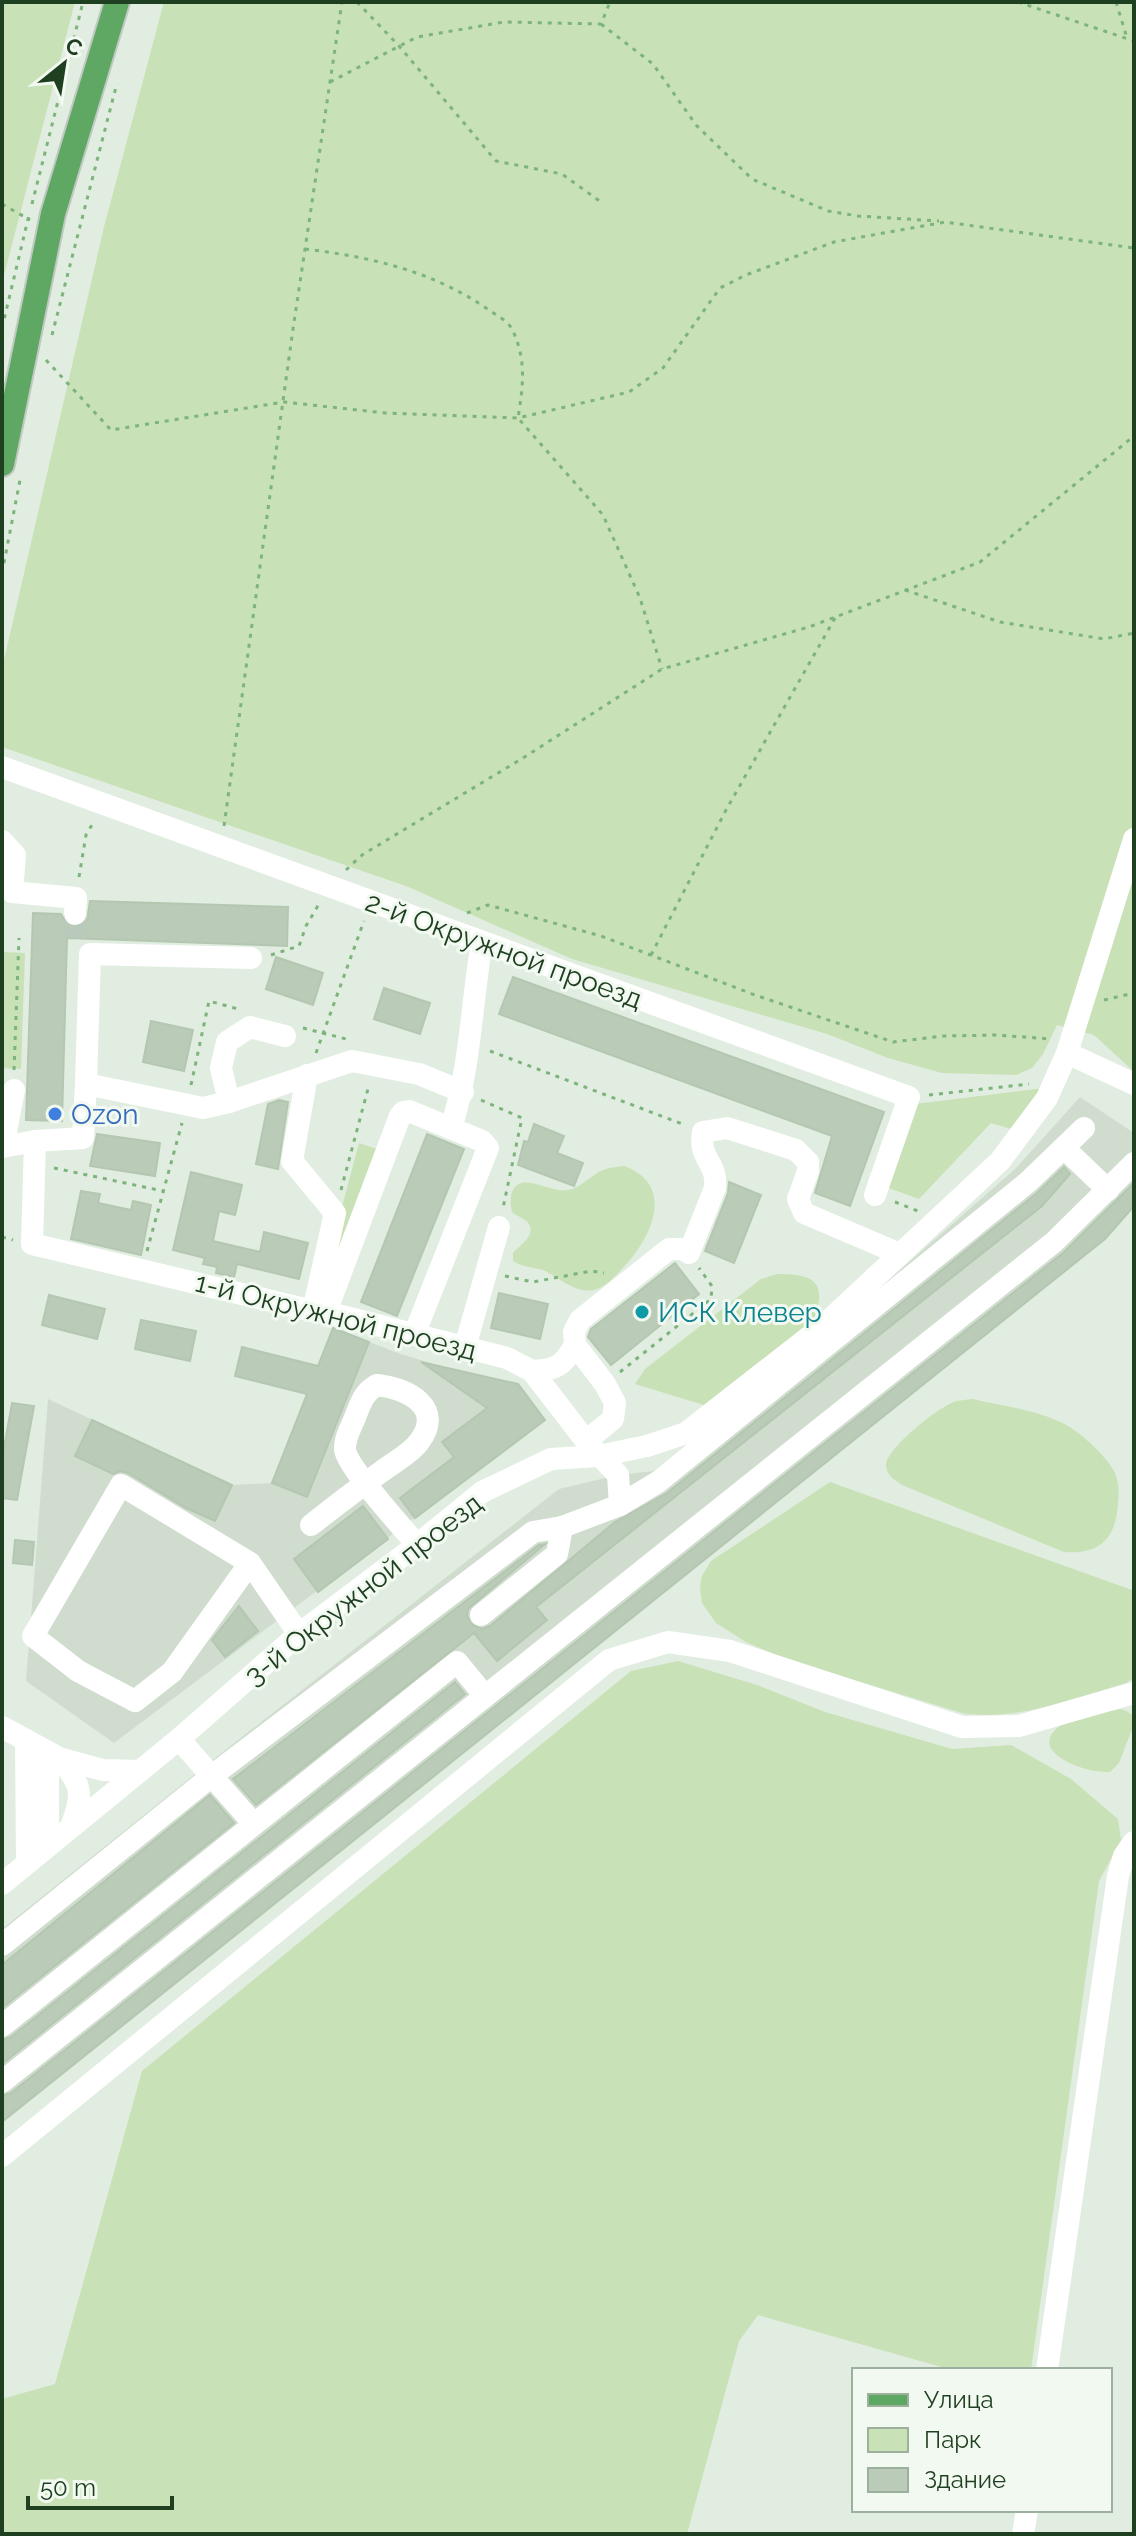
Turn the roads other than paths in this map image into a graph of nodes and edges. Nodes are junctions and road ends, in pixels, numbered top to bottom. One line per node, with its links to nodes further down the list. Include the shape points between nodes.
1 (117, 2): 2 (main road, via 38,226)
2 (13, 464)
3 (2, 767): 7 (street, 2-й Окружной проезд)
4 (1134, 839): 10 (street, 3-й Окружной проезд)
5 (2, 841): 6 (street, via 15,855 12,892)
6 (76, 906)
7 (482, 942): 15 (street); 24 (street, 2-й Окружной проезд, via 909,1097)
8 (251, 958): 12 (street, via 82,946)
9 (285, 1036): 16 (street, via 250,1027 227,1042 221,1068)
10 (1069, 1047): 13 (street); 26 (street, 3-й Окружной проезд, via 1047,1098 1000,1161)
11 (307, 1075): 15 (street, via 352,1061 419,1074); 16 (street); 27 (street, via 292,1161 335,1213)
12 (86, 1084): 16 (street, via 203,1108); 19 (street, via 83,1138)
13 (1134, 1084)
14 (14, 1090): 20 (street)
15 (463, 1092): 17 (street)
16 (229, 1102)
17 (451, 1128): 27 (street, via 403,1112); 28 (street, via 488,1148)
18 (1084, 1128): 21 (street)
19 (35, 1141): 20 (street); 27 (street, 1-й Окружной проезд, via 32,1244)
20 (2, 1147)
21 (1064, 1148): 23 (street); 33 (street, via 658,1482)
22 (1134, 1163): 23 (street)
23 (1108, 1190): 41 (street, via 1054,1242)
24 (875, 1195)
25 (499, 1227): 30 (street)
26 (900, 1254): 29 (street, via 804,1213 798,1199 808,1162 796,1150 727,1128 703,1132 703,1153 714,1169 715,1188 689,1253 669,1249 580,1320); 32 (street, 3-й Окружной проезд, via 823,1326 686,1433 647,1446)
27 (320, 1311): 28 (street, 1-й Окружной проезд)
28 (414, 1335): 30 (street, 1-й Окружной проезд)
29 (575, 1345): 31 (street, via 565,1362); 32 (street, via 615,1403 613,1419)
30 (465, 1347): 31 (street, 1-й Окружной проезд)
31 (532, 1371): 32 (street, 1-й Окружной проезд)
32 (592, 1448): 33 (street, 1-й Окружной проезд, via 618,1475); 36 (street, 3-й Окружной проезд, via 551,1459 482,1492)
33 (620, 1505): 35 (street)
34 (311, 1525): 36 (street, via 366,1483)
35 (562, 1527): 38 (street, via 557,1554); 47 (street, via 533,1532)
36 (417, 1545): 39 (street, 3-й Окружной проезд)
37 (250, 1563): 37 (street, via 121,1485 33,1636 78,1671 135,1701 172,1672); 39 (street)
38 (481, 1615)
39 (299, 1634): 43 (street, 3-й Окружной проезд)
40 (1134, 1693): 57 (street, via 1019,1726 962,1727 730,1651 668,1642 609,1660)
41 (485, 1696): 48 (street, via 457,1662); 56 (street)
42 (2, 1727): 44 (street)
43 (179, 1739): 46 (street, 3-й Окружной проезд); 47 (street)
44 (26, 1740): 45 (street); 52 (street)
45 (53, 1755): 46 (street, via 103,1770); 49 (street, via 76,1779 79,1804); 51 (street)
46 (140, 1771): 49 (street, 3-й Окружной проезд)
47 (213, 1775): 48 (street); 54 (street)
48 (253, 1823): 55 (street)
49 (70, 1828): 51 (street, 3-й Окружной проезд)
50 (1134, 1842): 58 (street, via 1118,1876)
51 (48, 1846): 52 (street, 3-й Окружной проезд)
52 (27, 1863): 53 (street, 3-й Окружной проезд)
53 (2, 1884)
54 (2, 1945)
55 (2, 2026)
56 (2, 2082)
57 (2, 2156)
58 (1047, 2368)
59 (1027, 2512): 60 (street)
60 (1023, 2534)

